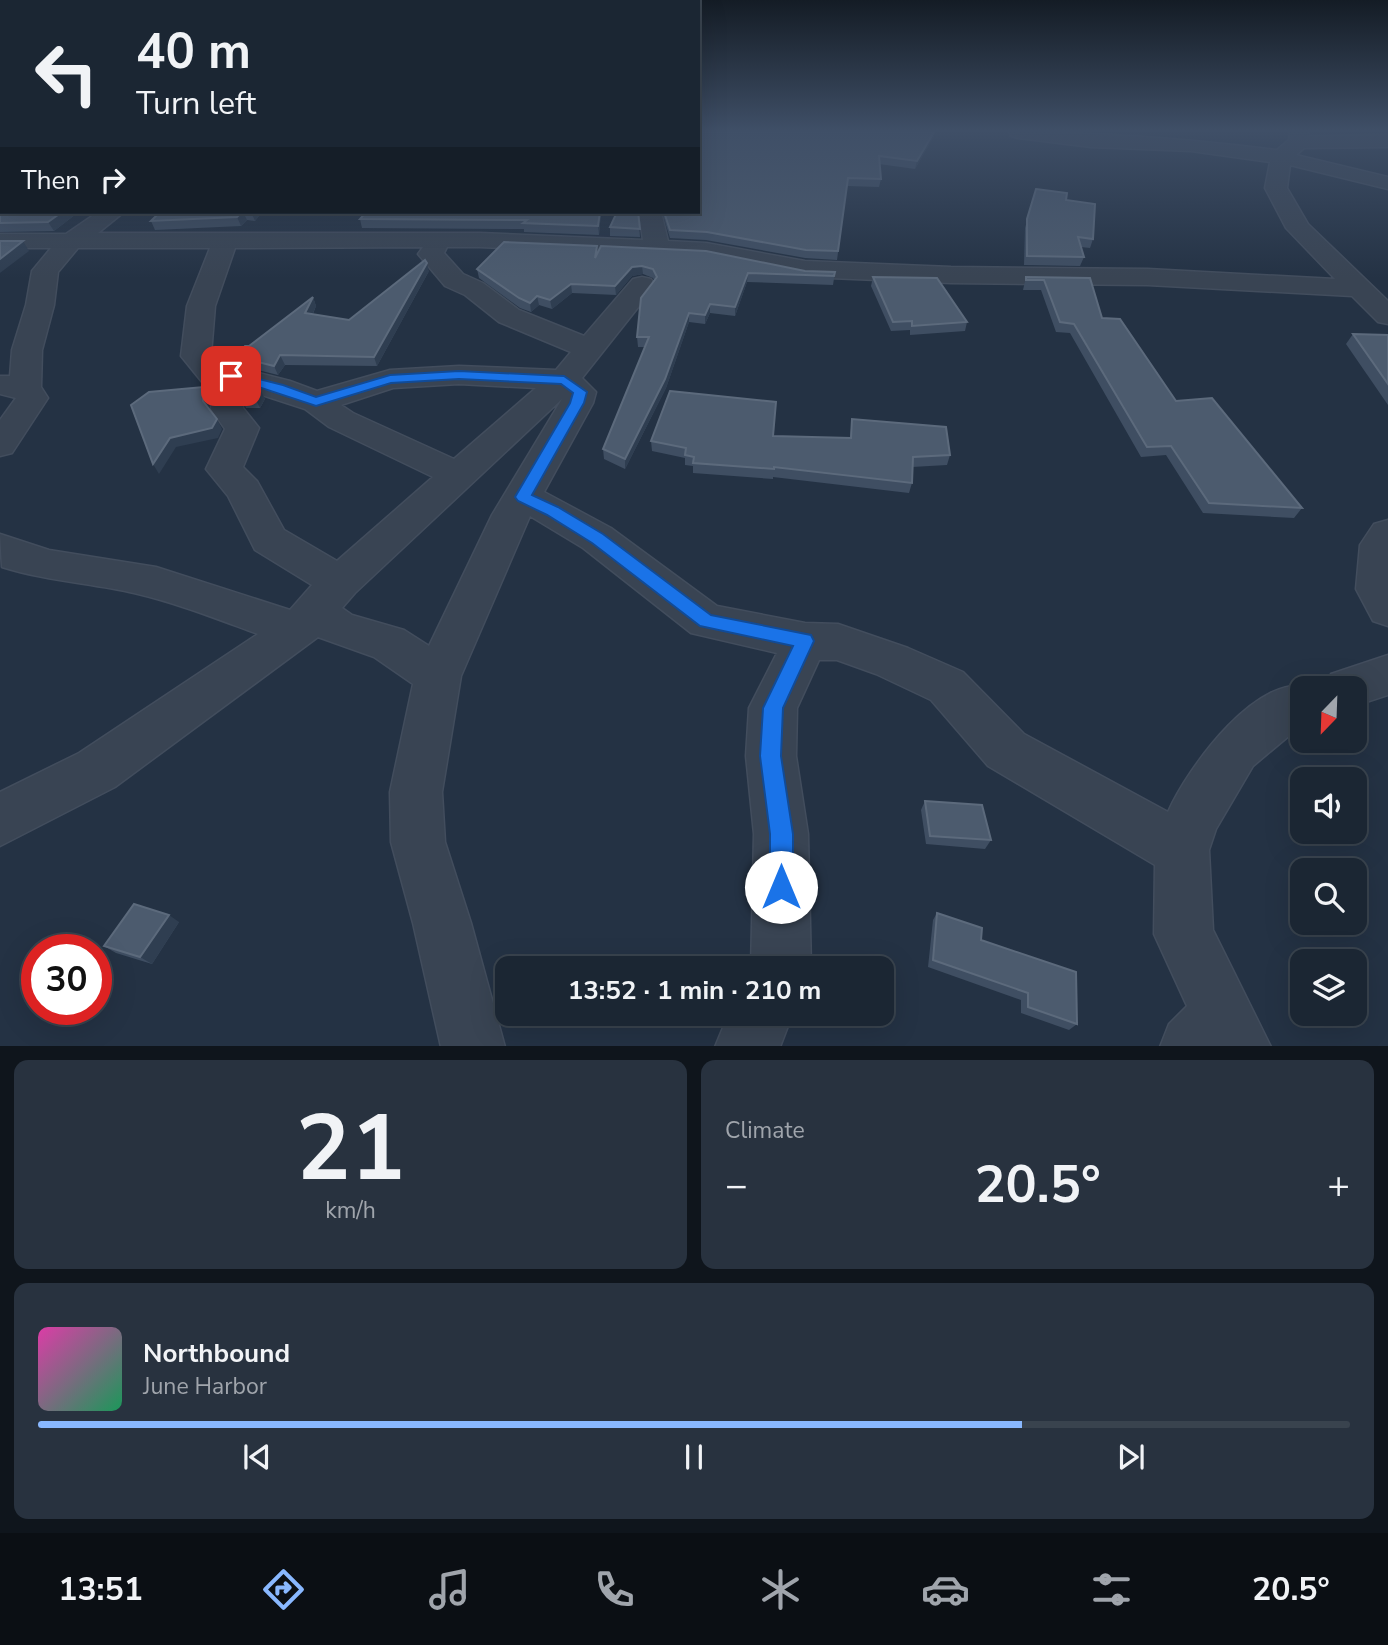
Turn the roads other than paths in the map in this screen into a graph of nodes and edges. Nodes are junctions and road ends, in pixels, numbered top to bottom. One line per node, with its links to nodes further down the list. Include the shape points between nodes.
1 (1278, 181): 10 (street, via 1276,188 1298,228)
2 (110, 214): 5 (street)
3 (650, 214): 7 (street)
4 (226, 239): 5 (street); 8 (street); 13 (street, via 201,306 196,356)
5 (71, 241): 6 (street); 14 (street, via 45,271 27,351)
6 (0, 242)
7 (657, 249): 8 (street, via 480,240 468,254); 10 (street, via 718,251 806,269 1148,277)
8 (440, 253): 12 (street, via 454,280 474,289)
9 (642, 285): 12 (street)
10 (1358, 288): 11 (street)
11 (1388, 316)
12 (577, 364): 15 (street, via 390,379); 17 (street); 18 (street, via 577,403)
13 (208, 370): 15 (street); 21 (street, via 227,391 227,409 242,428 224,469 244,490 269,540)
14 (12, 386): 16 (street, via 32,398)
15 (316, 402): 17 (street, via 341,420)
16 (0, 445)
17 (458, 475): 21 (street)
18 (523, 497): 23 (street, via 597,538 706,621); 25 (street, via 488,560)
19 (1388, 534): 22 (street, via 1380,545 1377,590)
20 (0, 549): 21 (street, via 40,565)
21 (318, 608): 25 (street, via 339,629 388,643); 28 (street, via 97,769)
22 (1388, 609)
23 (805, 641): 29 (street, via 838,642 947,686 1006,750); 30 (street, via 773,708 771,756 782,834)
24 (1388, 675): 26 (street)
25 (438, 676): 33 (street, via 416,792 418,842)
26 (1367, 682)
27 (1290, 708): 29 (street, via 1235,750 1192,819)
28 (0, 820)
29 (1182, 850): 32 (street, via 1184,934)
30 (781, 956)
31 (756, 1026): 34 (street)
32 (1218, 1035)
33 (473, 1046)
34 (747, 1046)

